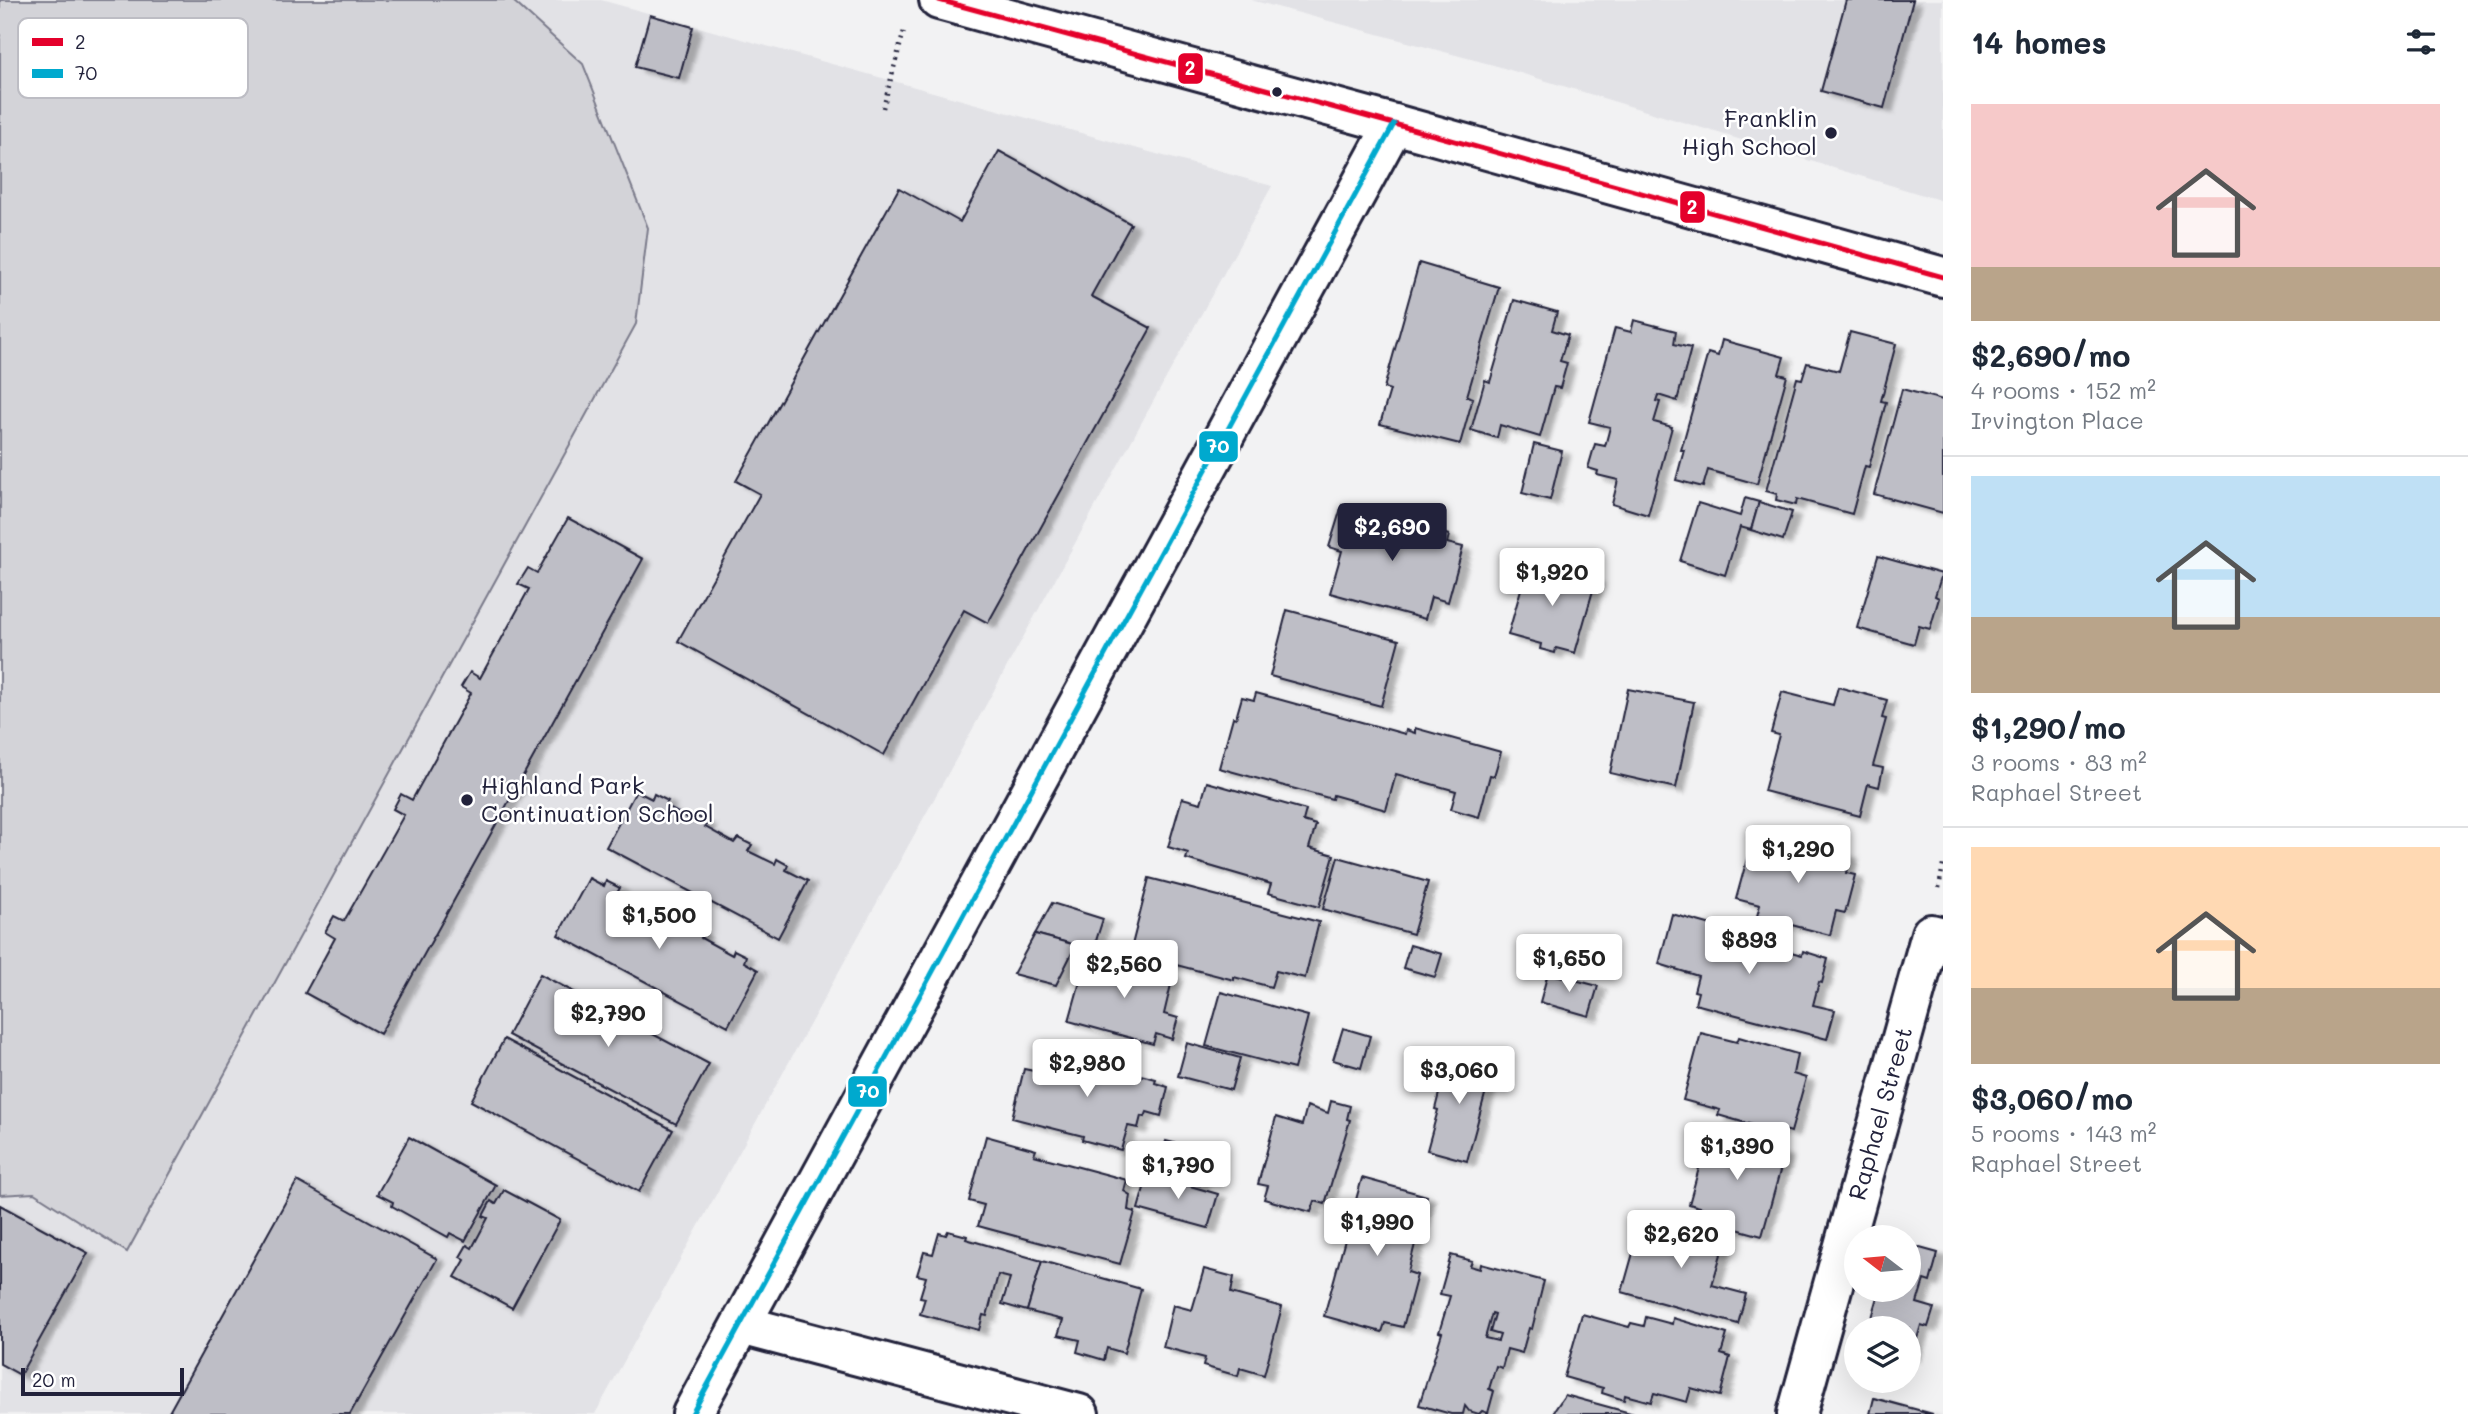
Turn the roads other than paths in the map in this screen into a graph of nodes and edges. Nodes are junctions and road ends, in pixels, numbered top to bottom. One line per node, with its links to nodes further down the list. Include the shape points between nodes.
1 (939, 0): 2 (street)
2 (1394, 124): 3 (street); 5 (street)
3 (1943, 277)
4 (1937, 936): 8 (street, Raphael Street)
5 (741, 1325): 6 (street); 7 (street)
6 (692, 1414)
7 (1079, 1414)
8 (1797, 1414)

